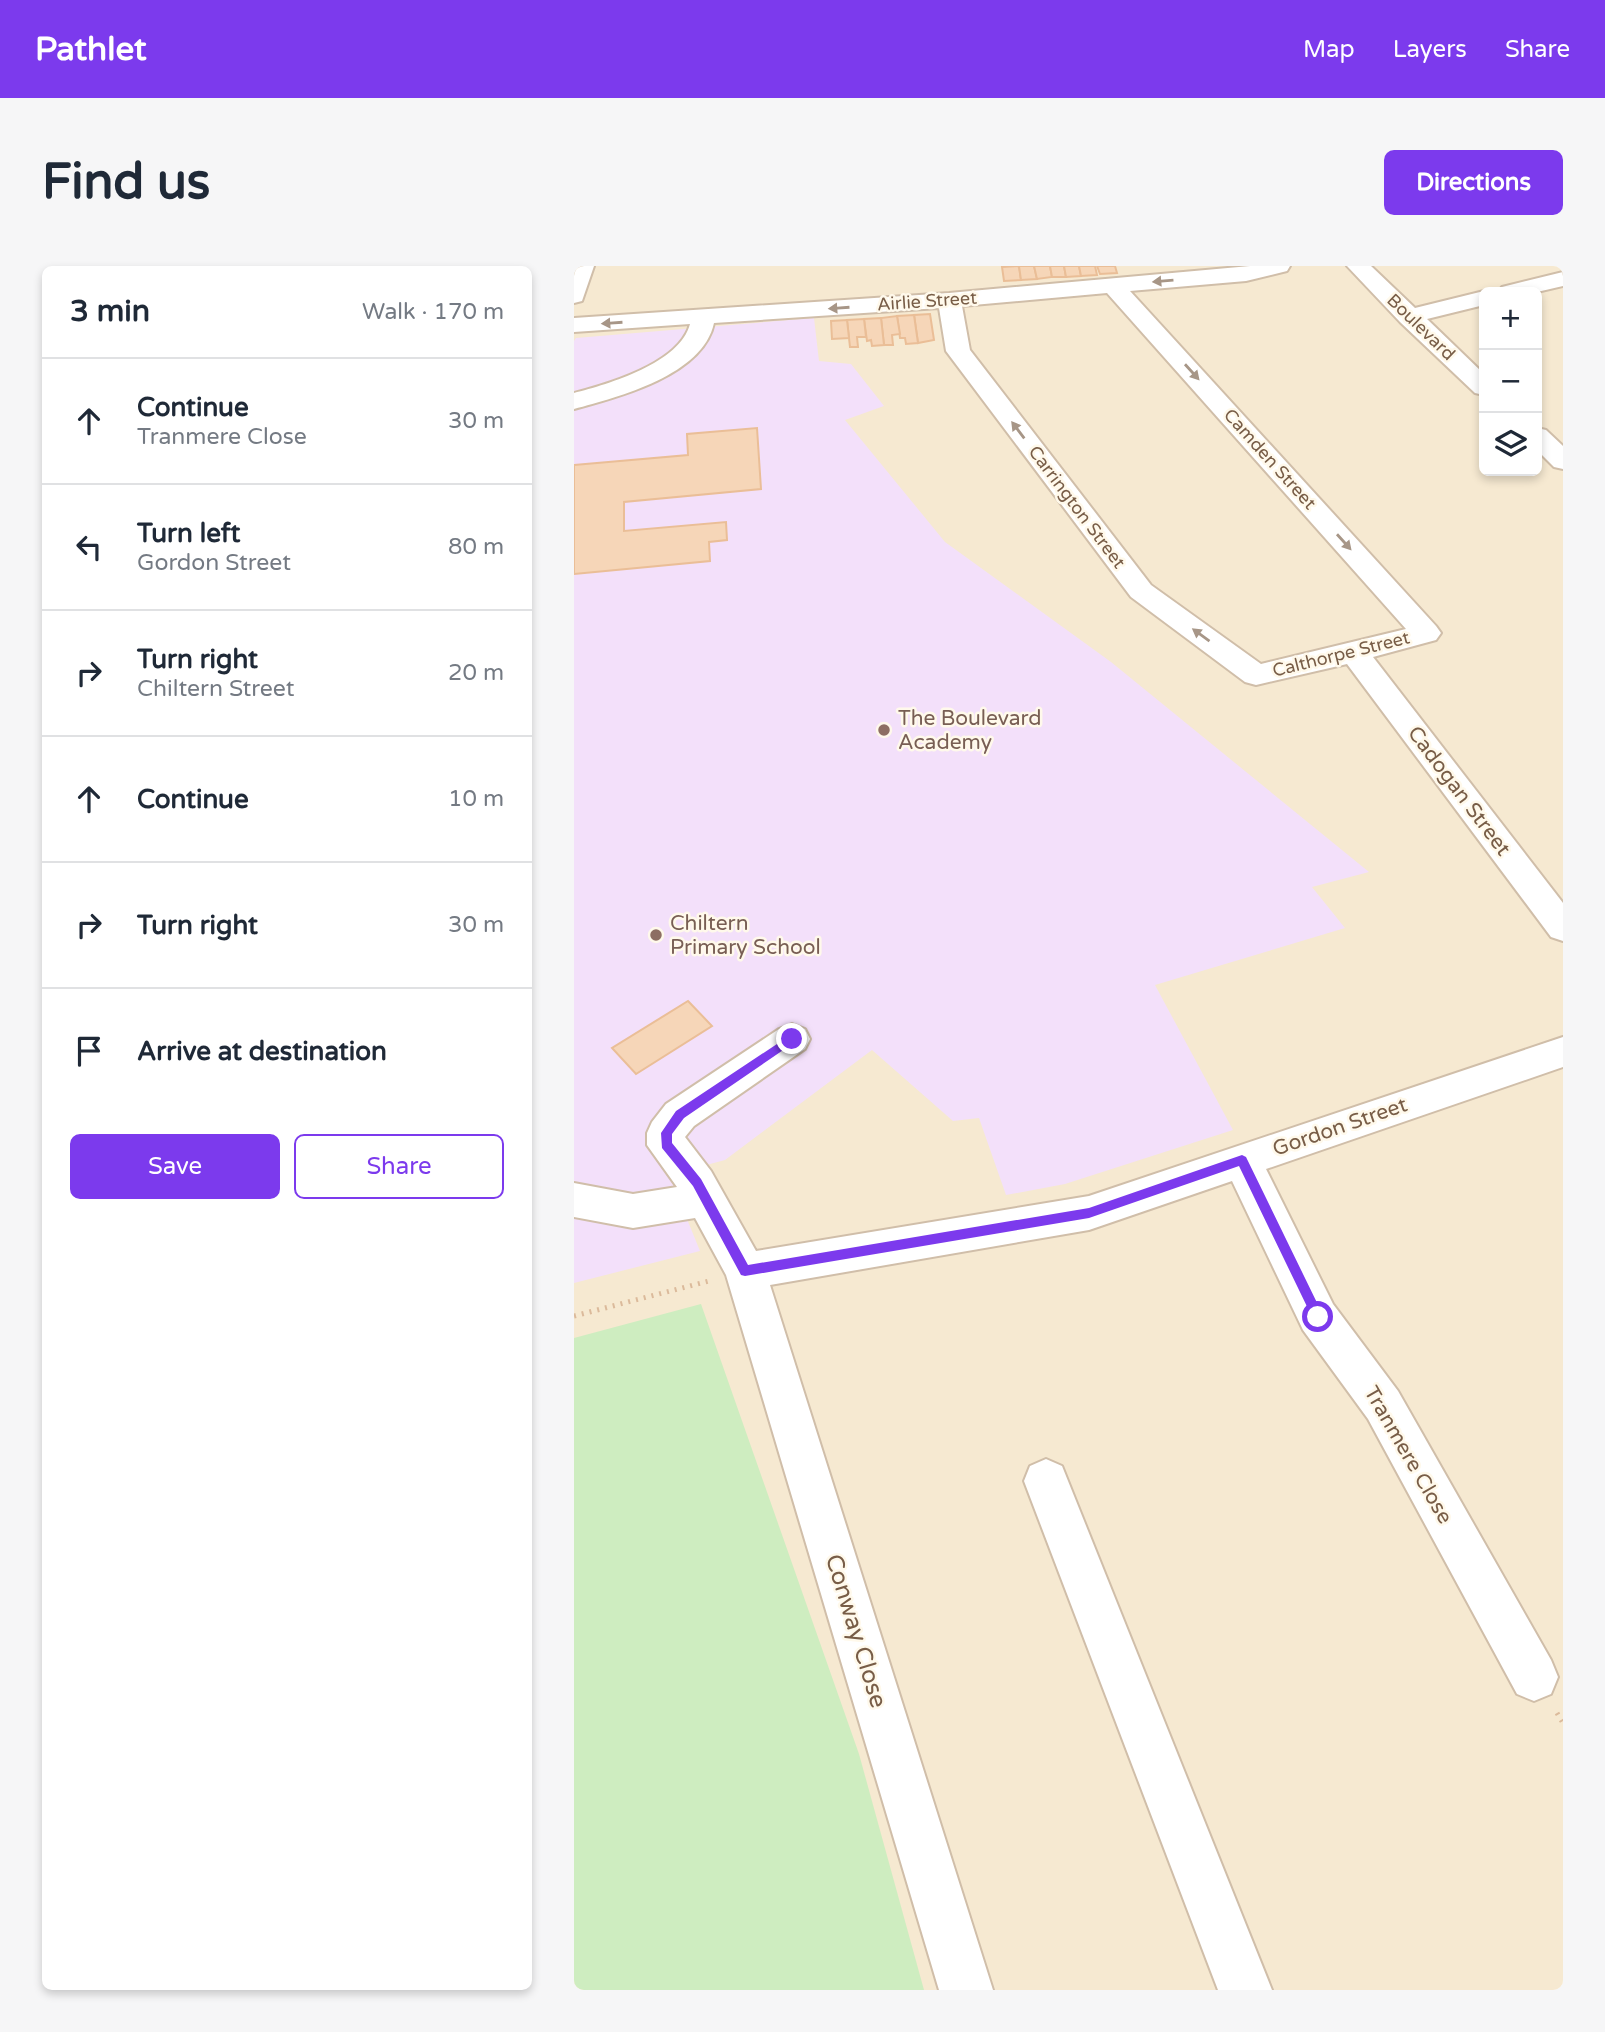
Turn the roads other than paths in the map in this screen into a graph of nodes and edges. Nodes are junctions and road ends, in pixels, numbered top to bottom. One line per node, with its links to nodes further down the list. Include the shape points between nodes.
1 (583, 266): 7 (street)
2 (1279, 266): 5 (street, Airlie Street, one-way to 5, via 1246,274)
3 (1359, 266): 11 (street, Boulevard)
4 (1563, 279): 6 (street)
5 (1112, 286): 9 (street, Airlie Street); 17 (street, Camden Street, one-way to 17)
6 (1530, 287)
7 (574, 296)
8 (1479, 299): 11 (street)
9 (949, 300): 10 (street, Airlie Street, one-way to 10); 19 (street, Carrington Street, one-way to 9, via 1141,591 958,351)
10 (703, 317): 12 (street, Airlie Street, one-way to 12); 14 (street, via 694,344 678,357 635,382)
11 (1408, 317): 13 (street, Boulevard)
12 (574, 325)
13 (1479, 383)
14 (574, 401)
15 (1542, 441): 16 (street)
16 (1563, 461)
17 (1426, 633): 18 (street, Calthorpe Street)
18 (1354, 653): 19 (street, Calthorpe Street); 20 (street, Cadogan Street)
19 (1256, 675)
20 (1563, 928)
21 (792, 1039): 24 (street, Conway Close, via 680,1115 666,1133 666,1144)
22 (1563, 1052): 23 (street, Gordon Street)
23 (1242, 1160): 26 (street, Gordon Street, via 1089,1213); 28 (street, Tranmere Close, via 1318,1317 1383,1405)
24 (702, 1191): 25 (street, via 633,1211); 26 (street, Conway Close)
25 (574, 1200)
26 (745, 1271): 29 (street, Conway Close)
27 (1046, 1481): 30 (street)
28 (1534, 1677)
29 (966, 1990)
30 (1245, 1990)

